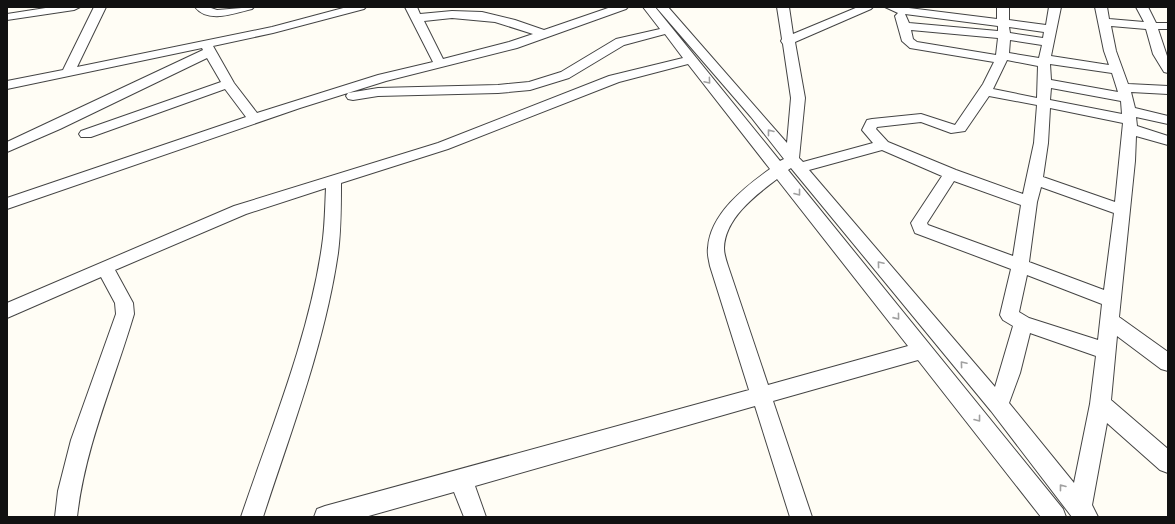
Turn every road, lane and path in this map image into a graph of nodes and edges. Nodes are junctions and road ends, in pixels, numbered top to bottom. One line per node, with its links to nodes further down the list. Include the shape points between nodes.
1 (74, 7): 17 (street)
2 (100, 7): 35 (street)
3 (201, 7): 4 (street, via 206,12 213,13)
4 (248, 7)
5 (360, 7): 28 (street)
6 (411, 7): 18 (street)
7 (622, 7): 24 (street)
8 (649, 7): 23 (street)
9 (662, 7): 23 (street)
10 (783, 7): 27 (street)
11 (867, 7): 27 (street)
12 (1003, 7): 19 (street)
13 (1055, 7): 26 (street)
14 (1142, 7): 21 (street)
15 (895, 8): 19 (street); 20 (street)
16 (1102, 14): 21 (street); 34 (street)
17 (7, 17)
18 (417, 18): 24 (street, via 455,13 490,16); 32 (street)
19 (1002, 22): 25 (street); 26 (street)
20 (905, 26): 25 (street); 29 (street, via 908,41 914,45)
21 (1152, 26): 22 (street); 33 (street, via 1158,52)
22 (1168, 26)
23 (674, 31): 30 (street); 42 (street, via 620,42 565,75 530,86 368,93 313,107); 50 (street, one-way to 23, via 756,114)
24 (544, 34): 32 (street)
25 (1004, 35): 26 (street); 29 (street)
26 (1050, 36): 31 (street)
27 (787, 41): 50 (street, via 798,98)
28 (207, 48): 35 (street); 37 (street); 49 (street, via 55,126)
29 (1002, 57): 31 (street); 40 (street)
30 (691, 60): 50 (street, one-way to 50); 52 (street, via 614,79 444,146)
31 (1044, 61): 34 (street); 36 (street)
32 (440, 64): 42 (street, via 382,78)
33 (1168, 69)
34 (1116, 70): 43 (street)
35 (68, 72): 38 (street)
36 (1045, 83): 41 (street); 43 (street)
37 (228, 84): 44 (street); 46 (street)
38 (7, 85)
39 (1168, 90): 43 (street)
40 (984, 91): 41 (street); 48 (street, via 975,108 957,129 921,118 872,123 869,130)
41 (1044, 103): 43 (street); 53 (street)
42 (284, 108): 44 (street)
43 (1128, 109): 45 (street); 47 (street); 56 (street)
44 (254, 118): 55 (street)
45 (1168, 120)
46 (86, 134)
47 (1168, 141)
48 (883, 145): 50 (street); 51 (street)
49 (7, 147)
50 (790, 166): 63 (street, one-way to 63); 66 (street, one-way to 50); 68 (street, via 745,198 727,218 716,247 719,266)
51 (951, 174): 54 (street); 57 (street, via 919,223 920,227 927,233)
52 (334, 180): 58 (street, via 240,210); 75 (street, via 329,255 317,306 297,381)
53 (1035, 180): 54 (street); 56 (street)
54 (1029, 202): 57 (street)
55 (7, 204)
56 (1122, 210): 59 (street)
57 (1020, 267): 59 (street); 62 (street, via 1008,312 1012,318)
58 (106, 269): 60 (street); 74 (street, via 124,303 125,314 80,448 68,497)
59 (1112, 300): 61 (street)
60 (7, 312)
61 (1110, 320): 64 (street); 65 (street)
62 (1023, 323): 64 (street); 70 (street, via 1010,374)
63 (924, 350): 67 (street); 68 (street)
64 (1106, 351): 69 (street)
65 (1168, 363)
66 (981, 386): 67 (street); 70 (street)
67 (958, 394): 79 (street, one-way to 79)
68 (760, 395): 72 (street); 78 (street)
69 (1100, 404): 71 (street); 73 (street)
70 (998, 406): 73 (street, one-way to 70)
71 (1168, 463)
72 (461, 479): 76 (street); 77 (street)
73 (1083, 513)
74 (66, 517)
75 (252, 517)
76 (325, 517)
77 (475, 517)
78 (801, 517)
79 (1056, 517)

